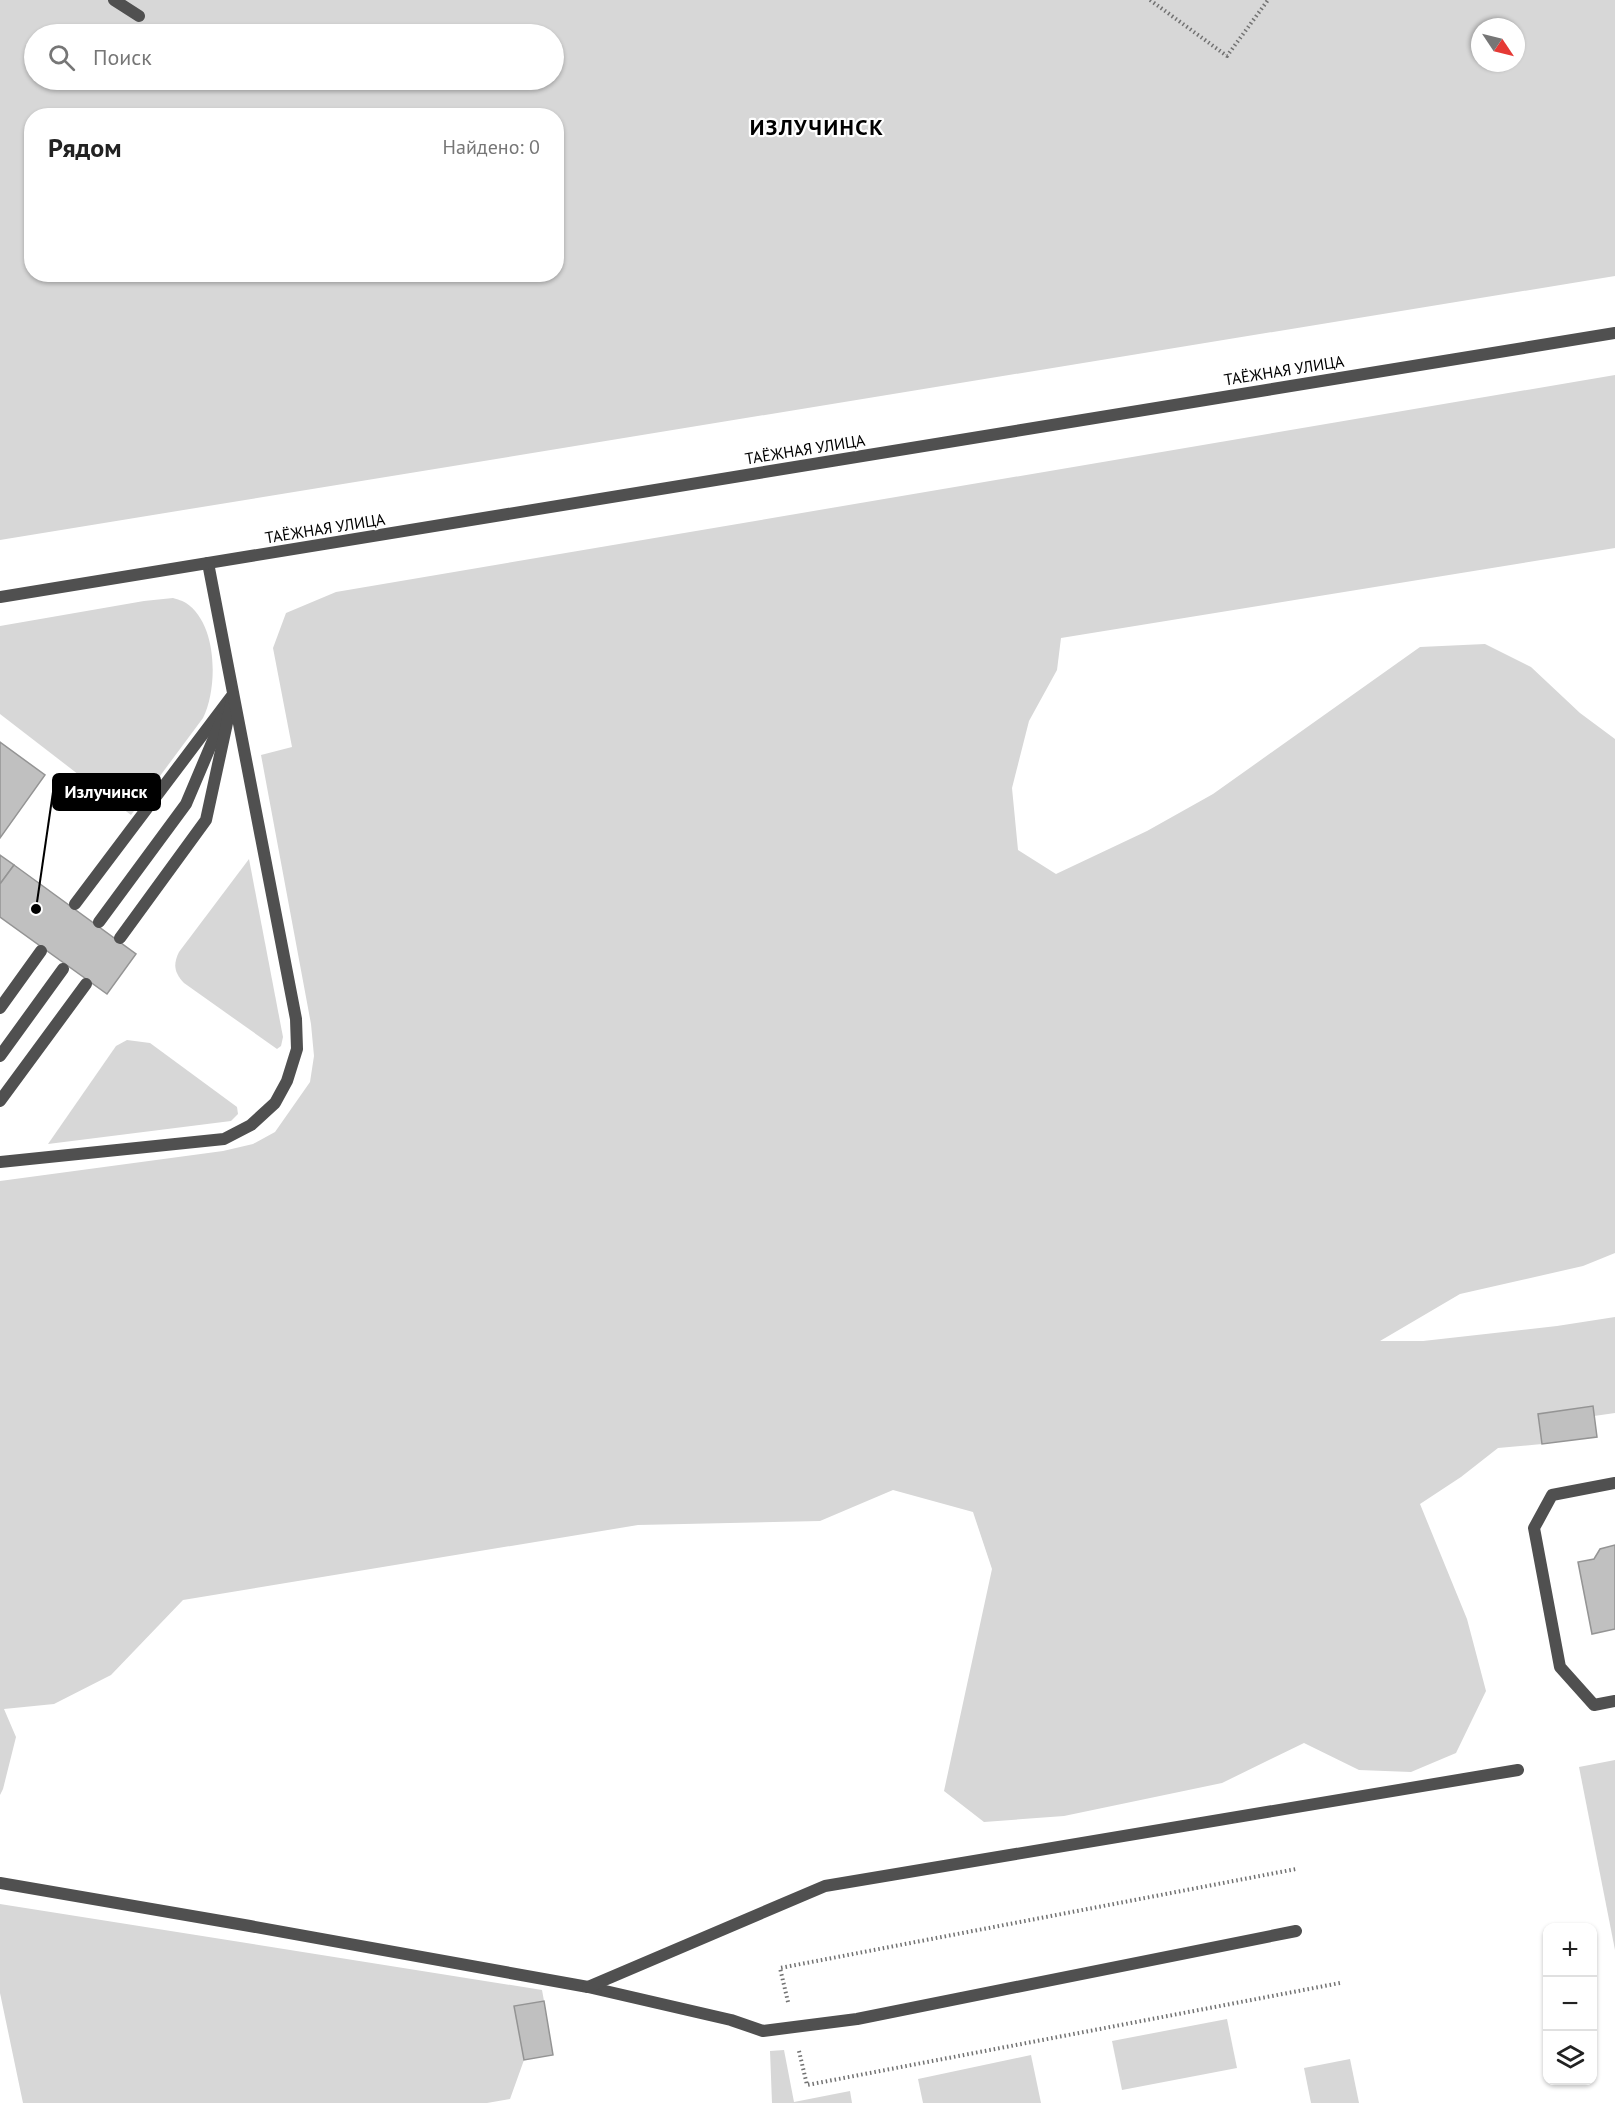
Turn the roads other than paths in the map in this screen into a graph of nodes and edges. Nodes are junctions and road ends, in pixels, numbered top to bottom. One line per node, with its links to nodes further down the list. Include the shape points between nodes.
1 (114, 0): 2 (street)
2 (139, 16)
3 (1615, 333): 4 (street, ТАЁЖНАЯ УЛИЦА)
4 (208, 563): 5 (street, ТАЁЖНАЯ УЛИЦА); 6 (street)
5 (0, 597)
6 (234, 693): 7 (street); 8 (street, via 186,804); 9 (street, via 206,820); 16 (street, via 296,1019 297,1049 287,1081 275,1103 251,1125 224,1138)
7 (75, 904)
8 (99, 922)
9 (120, 938)
10 (40, 951): 13 (street)
11 (63, 969): 14 (street)
12 (86, 984): 15 (street)
13 (0, 1008)
14 (0, 1056)
15 (0, 1101)
16 (0, 1162)
17 (1615, 1483): 18 (street, via 1552,1495 1534,1528 1560,1667 1594,1705)
18 (1615, 1701)
19 (1518, 1770): 22 (street, via 825,1886)
20 (0, 1883): 22 (street)
21 (1296, 1931): 22 (street, via 857,2019 763,2031)
22 (588, 1987)

